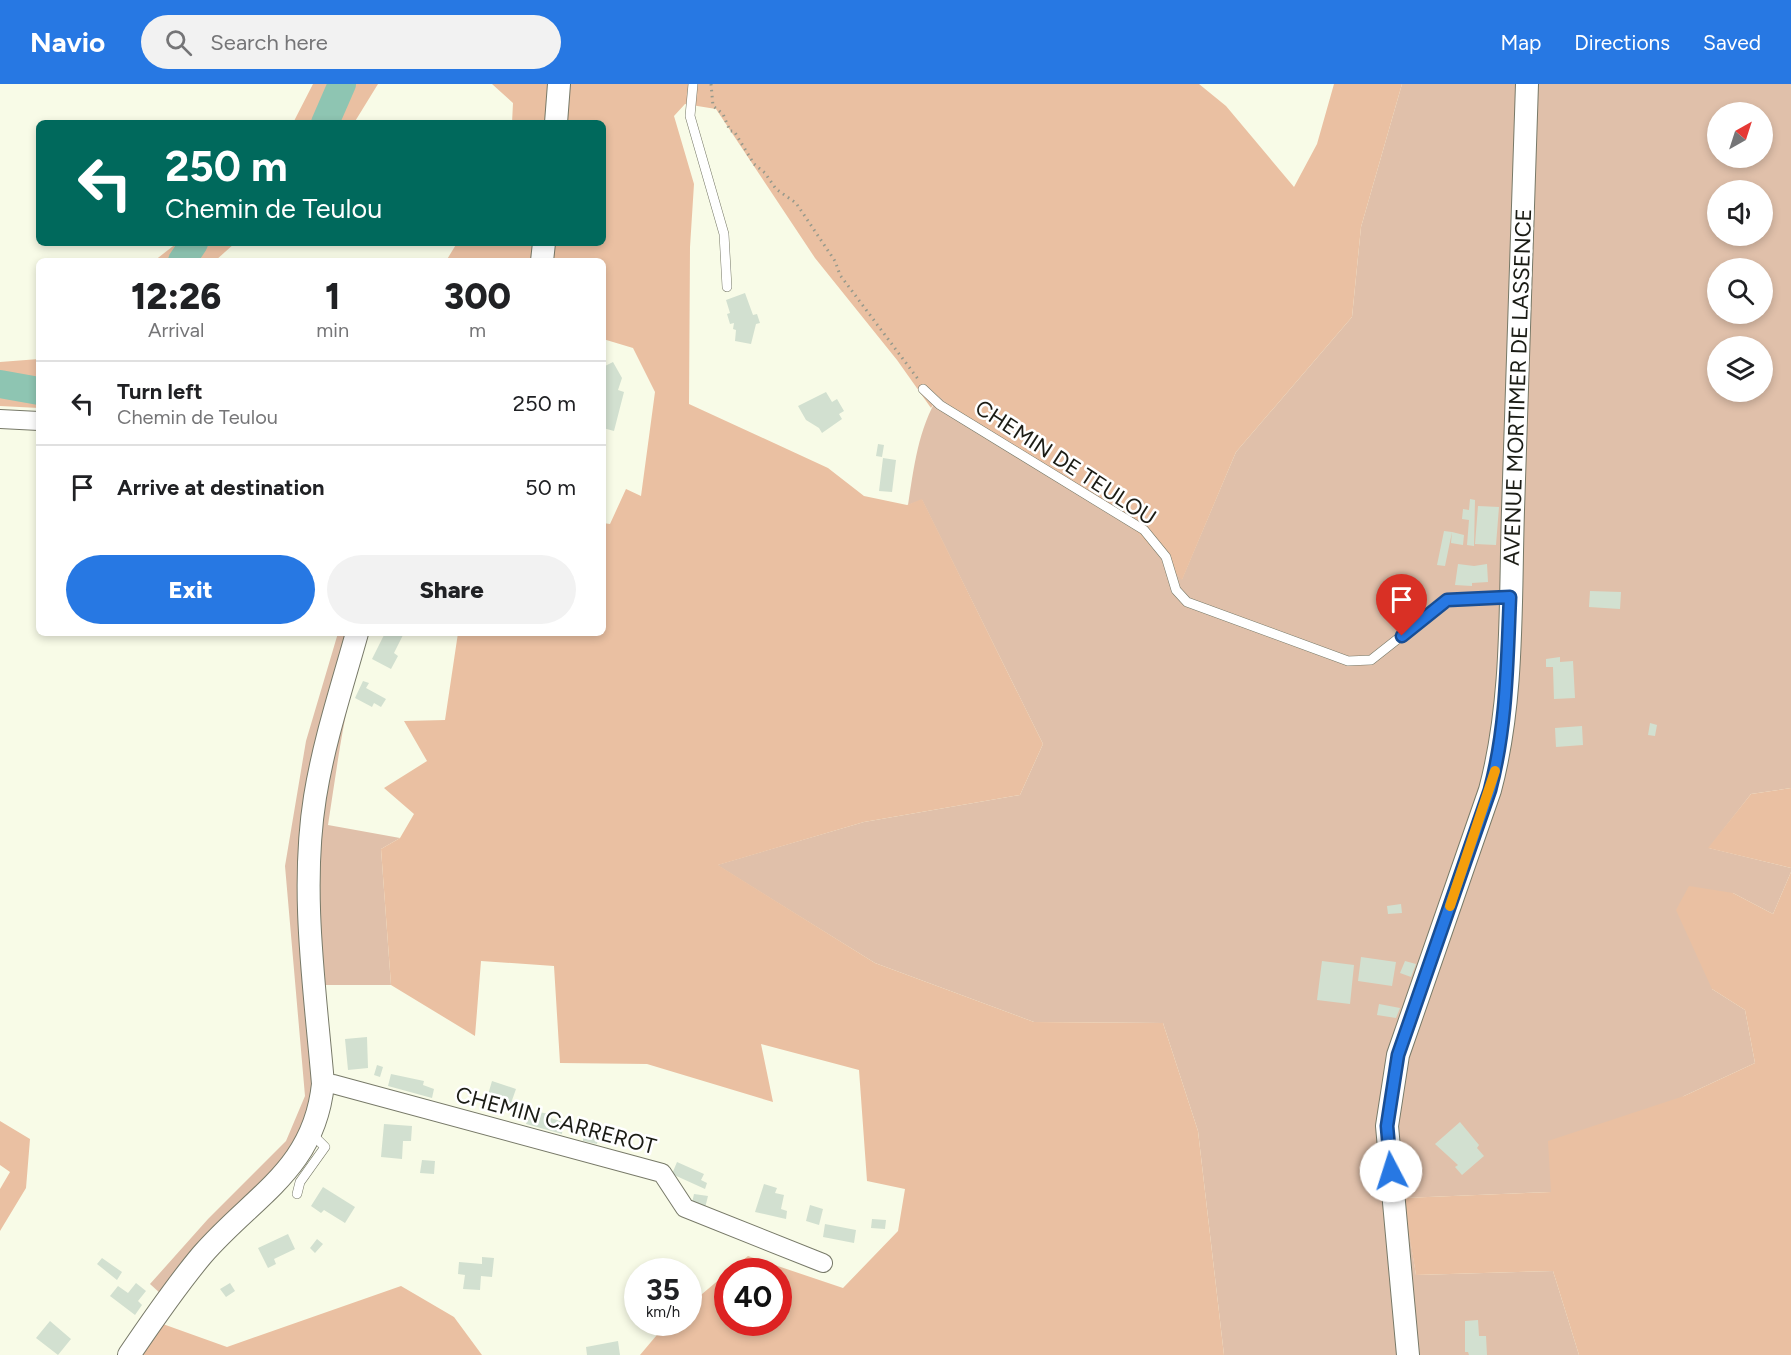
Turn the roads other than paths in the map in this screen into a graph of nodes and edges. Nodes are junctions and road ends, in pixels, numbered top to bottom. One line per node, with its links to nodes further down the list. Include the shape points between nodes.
1 (559, 84): 4 (street)
2 (693, 84): 5 (lane, via 690,116 724,234)
3 (1527, 84): 9 (street, AVENUE MORTIMER DE LASSENCE)
4 (556, 120)
5 (727, 287)
6 (923, 388): 9 (lane, CHEMIN DE TEULOU, via 940,405 1144,530 1166,557 1176,590 1188,602 1348,661 1371,660 1447,600)
7 (0, 419): 8 (street)
8 (36, 421)
9 (1510, 597): 16 (street, AVENUE MORTIMER DE LASSENCE, via 1500,751 1398,1055 1387,1126)
10 (356, 636): 11 (street, via 315,798 309,865 310,938)
11 (323, 1084): 12 (street); 14 (street, CHEMIN CARREROT, via 662,1173 685,1208)
12 (312, 1134): 13 (lane, via 326,1147 300,1182); 15 (street, via 294,1162 201,1256)
13 (297, 1194)
14 (823, 1263)
15 (129, 1355)
16 (1408, 1355)

